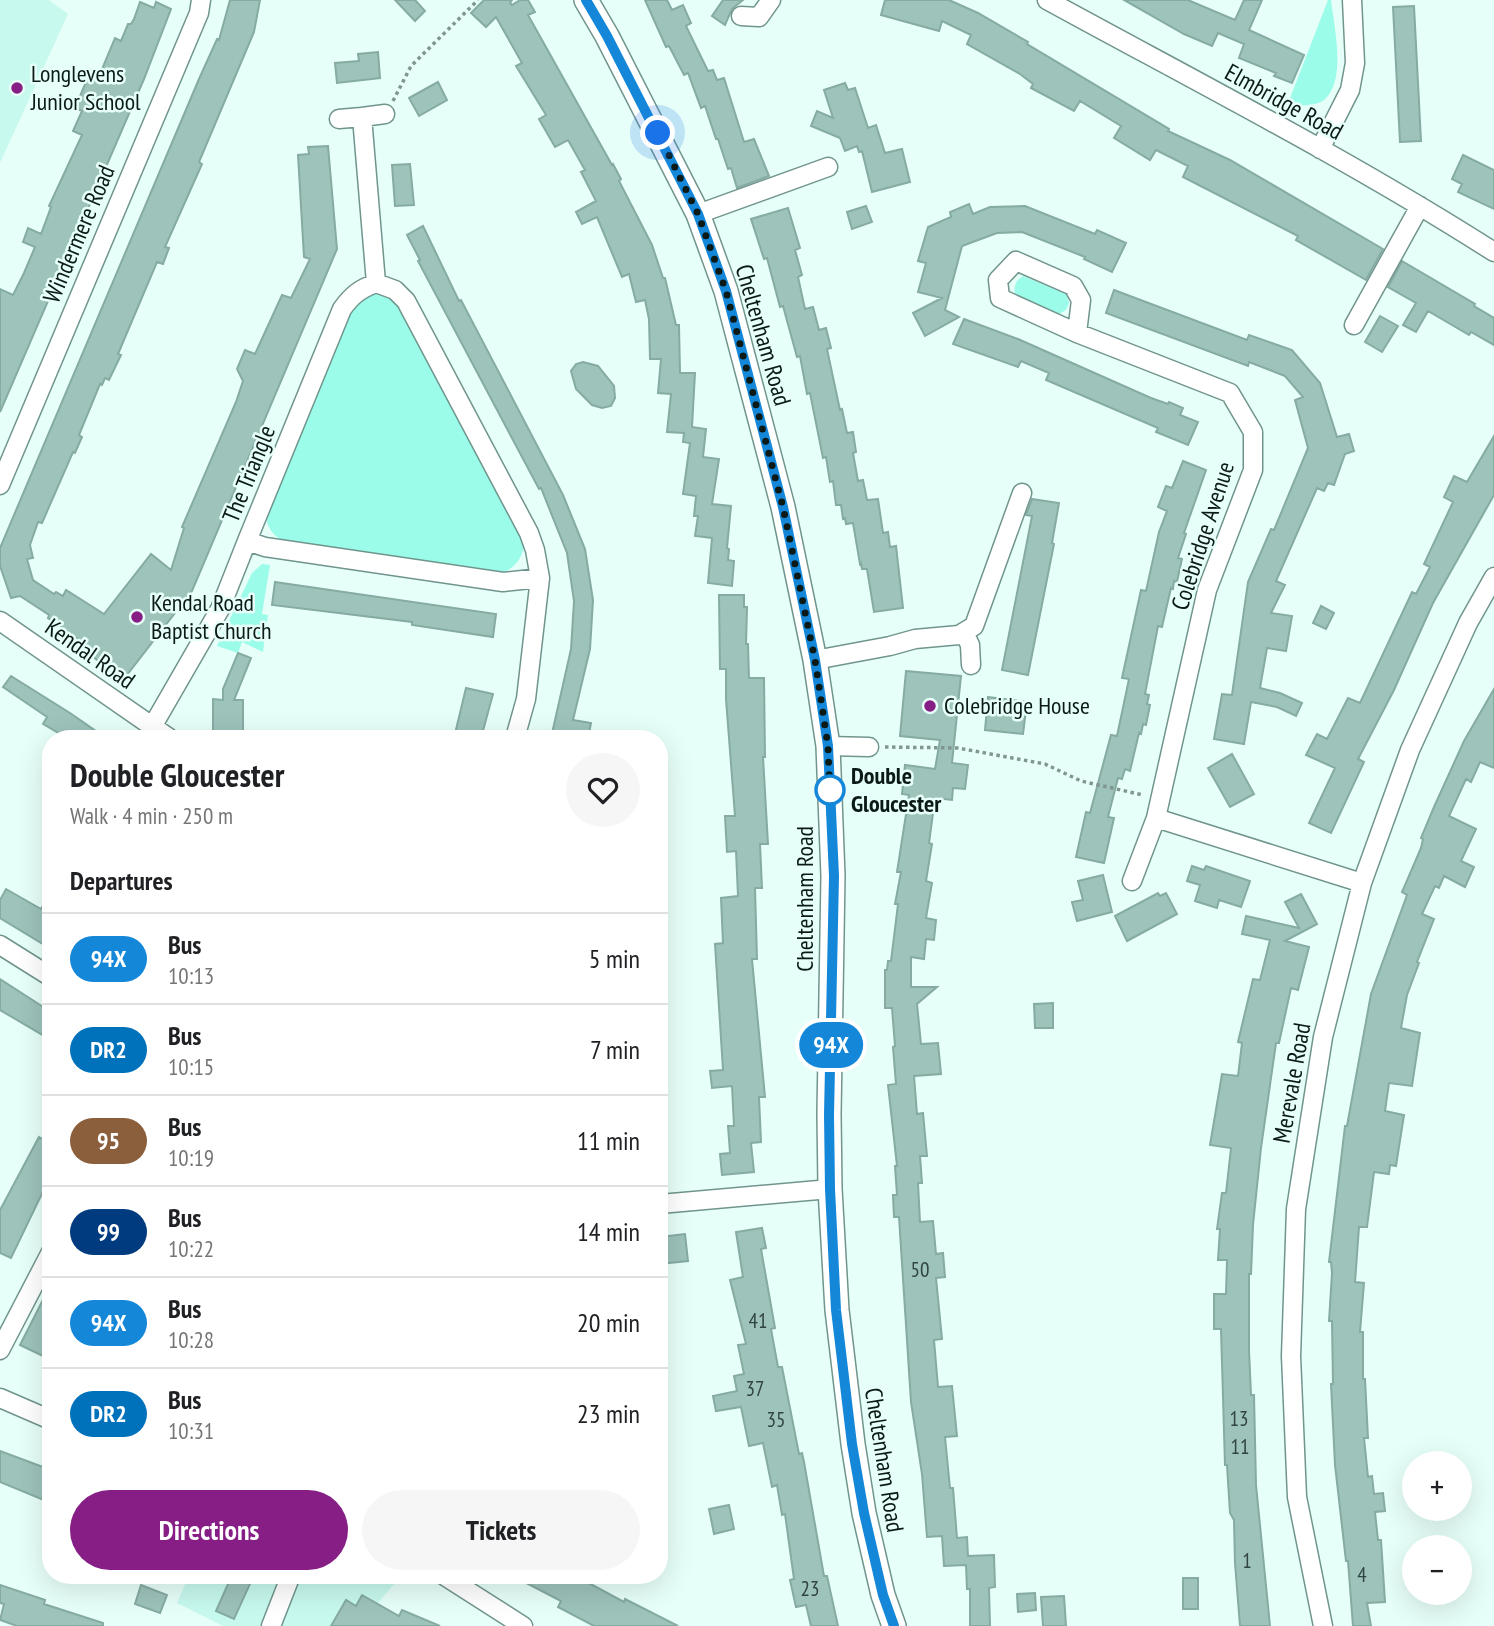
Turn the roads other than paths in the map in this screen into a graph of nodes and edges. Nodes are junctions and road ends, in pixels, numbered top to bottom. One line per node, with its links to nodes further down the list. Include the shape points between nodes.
1 (201, 0): 18 (street, Windermere Road)
2 (586, 0): 13 (main road, Cheltenham Road)
3 (771, 0): 6 (street)
4 (1047, 0): 10 (street, Elmbridge Road)
5 (1352, 0): 10 (street, via 1355,63 1350,90)
6 (756, 22)
7 (385, 114): 8 (street)
8 (362, 117): 9 (street); 15 (street)
9 (339, 119)
10 (1320, 149): 12 (street, Elmbridge Road)
11 (828, 167): 13 (street)
12 (1420, 206): 14 (street, Elmbridge Road); 16 (street)
13 (698, 214): 25 (main road, Cheltenham Road, via 726,291 783,507)
14 (1494, 252)
15 (376, 283): 20 (street, The Triangle, via 362,288 342,309); 22 (street, via 395,290 406,301 528,533)
16 (1354, 325)
17 (1077, 333): 17 (street, Colebridge Avenue, via 1000,298 998,280 1016,261 1073,286 1081,300); 32 (street, Colebridge Avenue, via 1230,393 1253,432 1253,470 1207,590)
18 (0, 485)
19 (1022, 493): 24 (street, via 974,626)
20 (247, 541): 22 (street, The Triangle, via 503,582); 27 (street, via 220,609)
21 (1494, 576): 34 (street, Merevale Road, via 1409,750)
22 (540, 578): 29 (street, via 526,699)
23 (0, 621): 27 (street, Kendal Road)
24 (964, 632): 25 (street); 26 (street)
25 (815, 660): 30 (main road, Cheltenham Road)
26 (971, 665)
27 (152, 727): 28 (street, Kendal Road)
28 (157, 730)
29 (517, 730)
30 (828, 746): 31 (street); 37 (main road, Cheltenham Road, via 834,876)
31 (869, 747)
32 (1156, 818): 33 (street, Colebridge Avenue); 34 (street)
33 (1132, 881)
34 (1362, 883): 48 (street, Merevale Road, via 1323,1037 1296,1209 1291,1356 1297,1497)
35 (0, 945): 36 (street)
36 (42, 971)
37 (830, 1189): 38 (street); 47 (main road, Cheltenham Road, via 836,1310 852,1444 869,1536)
38 (668, 1203)
39 (42, 1269): 40 (street)
40 (0, 1350)
41 (0, 1398): 42 (street)
42 (42, 1416)
43 (288, 1584): 45 (street)
44 (460, 1584): 46 (street)
45 (271, 1626)
46 (523, 1626)
47 (894, 1626)
48 (1323, 1626)

